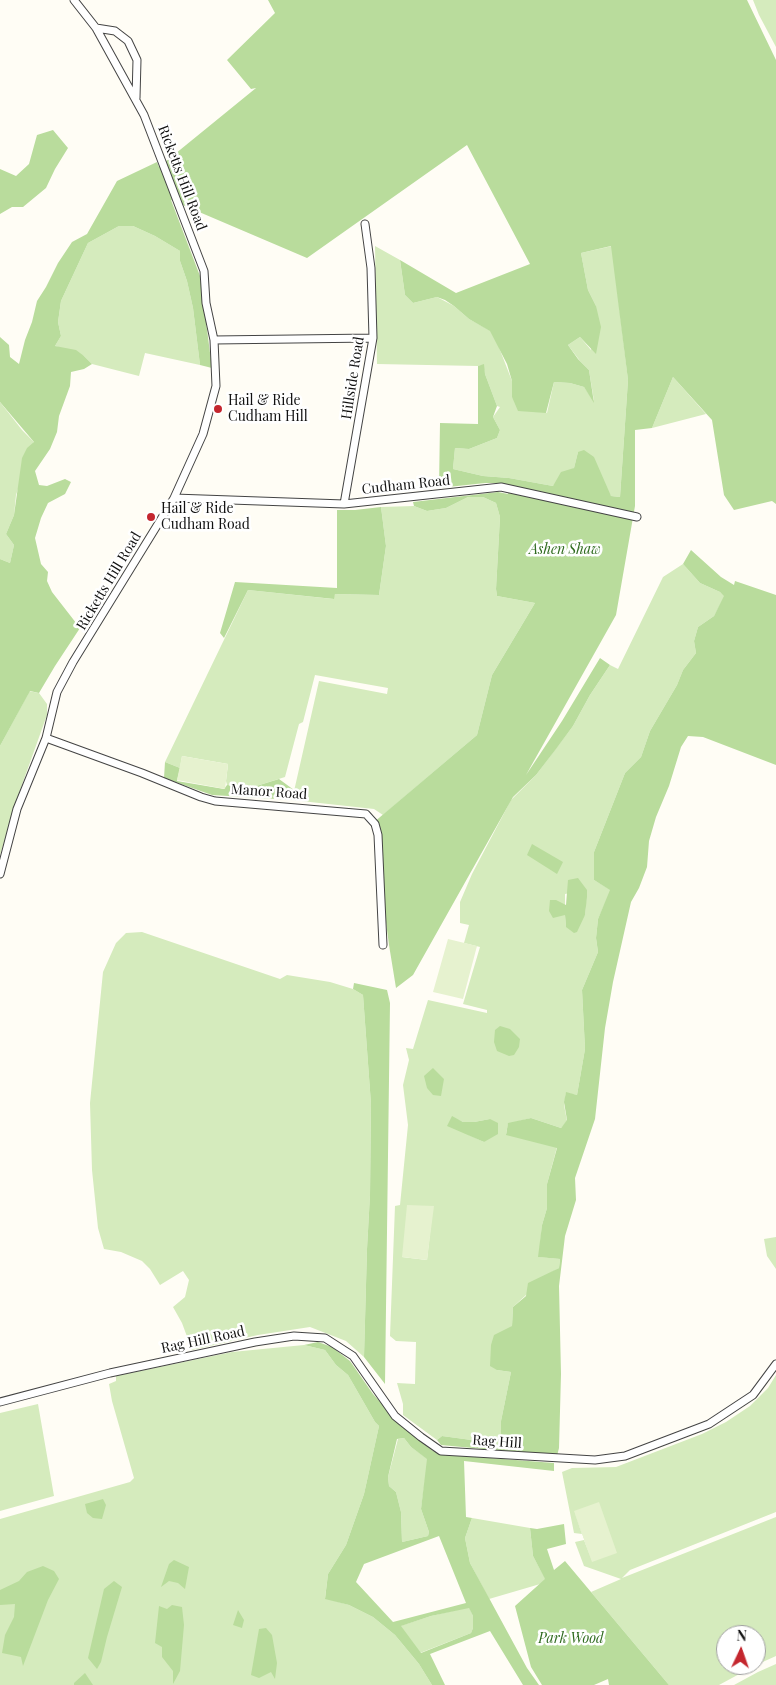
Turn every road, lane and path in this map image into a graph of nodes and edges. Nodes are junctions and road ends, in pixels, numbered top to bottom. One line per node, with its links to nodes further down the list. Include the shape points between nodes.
1 (74, 0): 2 (street, Ricketts Hill Road)
2 (96, 28): 3 (street, Ricketts Hill Road); 3 (street, via 115,31 128,41 137,60)
3 (136, 100): 6 (street, Ricketts Hill Road, via 204,271 206,303)
4 (365, 224): 5 (street, Hillside Road, via 371,268)
5 (372, 338): 6 (street); 8 (street, Hillside Road)
6 (214, 340): 7 (street, Ricketts Hill Road, via 216,386 203,434)
7 (174, 498): 8 (street, Cudham Road); 10 (street, Ricketts Hill Road, via 73,662 60,687)
8 (344, 504): 9 (street, Cudham Road, via 501,487)
9 (637, 517)
10 (46, 738): 11 (street, Ricketts Hill Road, via 18,809); 12 (street, Manor Road, via 215,801 366,814 375,824 378,835)
11 (0, 874)
12 (383, 945)
13 (776, 1364): 15 (street, Rag Hill, via 753,1395 709,1424 625,1456 595,1460 440,1451 395,1416)
14 (0, 1402): 15 (street, Rag Hill Road, via 110,1373 294,1336 325,1338 353,1356)
15 (386, 1404)

